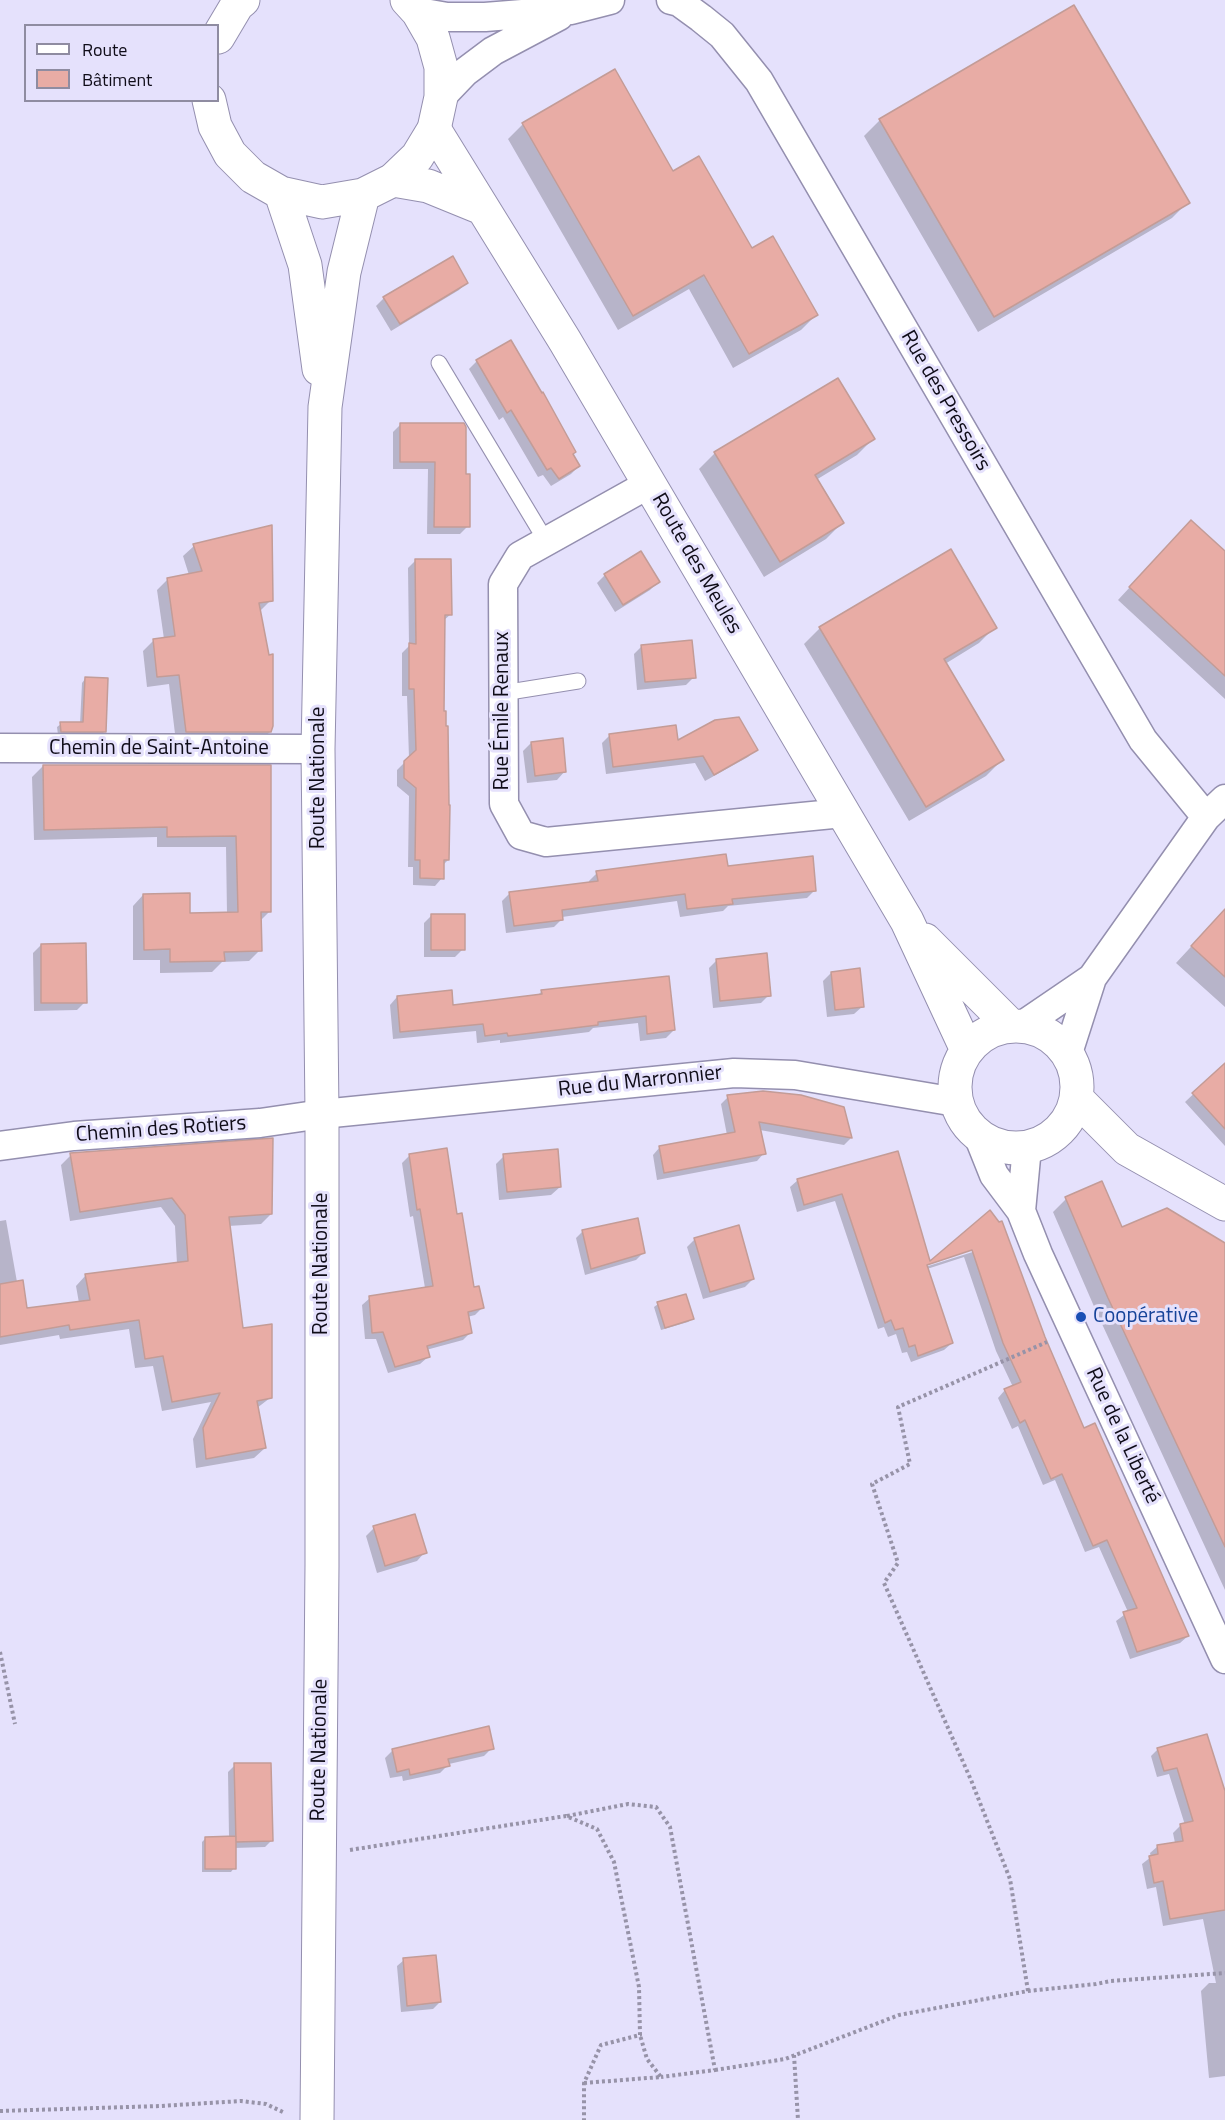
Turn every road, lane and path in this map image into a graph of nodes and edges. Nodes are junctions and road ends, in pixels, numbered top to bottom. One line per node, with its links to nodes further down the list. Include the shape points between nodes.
1 (243, 0): 6 (main road)
2 (610, 0): 5 (street)
3 (676, 1): 22 (street, Rue des Pressoirs, via 722,35 759,81 1143,740)
4 (412, 6): 5 (street, via 447,17); 7 (main road, via 433,38 441,67)
5 (571, 10): 7 (street, via 493,51)
6 (219, 35)
7 (441, 97): 9 (main road)
8 (209, 102): 11 (main road, via 215,126 230,154 253,177)
9 (434, 129): 10 (main road, via 417,157); 13 (main road, Route des Meules)
10 (393, 180): 12 (main road); 13 (main road, via 428,186)
11 (281, 193): 12 (main road, via 322,202); 15 (main road, via 305,265)
12 (363, 195): 15 (main road, via 344,272)
13 (482, 208): 16 (main road, Route des Meules)
14 (439, 363): 17 (lane)
15 (325, 407): 21 (main road, Route Nationale)
16 (649, 484): 17 (street, Rue Émile Renaux); 23 (main road, Route des Meules)
17 (546, 541): 19 (street, Rue Émile Renaux, via 520,556 503,584)
18 (578, 681): 19 (lane)
19 (503, 693): 23 (street, Rue Émile Renaux, via 504,804 521,835 546,842)
20 (0, 748): 21 (street, Chemin de Saint-Antoine)
21 (318, 749): 31 (main road, Route Nationale)
22 (1215, 808): 25 (street)
23 (843, 813): 24 (main road, Route des Meules)
24 (908, 921): 26 (main road, Route des Meules); 27 (main road, Route des Meules)
25 (1092, 978): 26 (street); 28 (street)
26 (1017, 1025): 27 (main road, via 996,1028); 28 (main road, via 1041,1030)
27 (967, 1050): 30 (main road, via 956,1070)
28 (1068, 1053): 29 (main road, via 1077,1075)
29 (1077, 1099): 33 (main road, via 1068,1120); 35 (main road)
30 (956, 1102): 31 (street, Rue du Marronnier, via 795,1075 734,1073); 32 (main road, via 968,1126)
31 (322, 1113): 34 (street, Chemin des Rotiers, via 260,1123 86,1135); 43 (main road, Route Nationale)
32 (978, 1135): 33 (main road, via 1010,1148); 37 (street, Rue de la Liberté, via 994,1175)
33 (1040, 1141): 35 (main road); 37 (street, Rue de la Liberté)
34 (0, 1146)
35 (1127, 1149): 36 (main road)
36 (1225, 1204)
37 (1022, 1211): 38 (street, Rue de la Liberté)
38 (1074, 1330): 40 (street, Rue de la Liberté); 45 (path, via 898,1407 910,1464 872,1484 898,1563 884,1583 1010,1879)
39 (0, 1652): 41 (path)
40 (1225, 1659)
41 (15, 1724)
42 (566, 1816): 43 (path); 46 (path, via 597,1829 614,1862 639,1987); 48 (path, via 628,1804 656,1807 670,1827)
43 (319, 1854): 52 (main road, Route Nationale)
44 (1225, 1973): 45 (path)
45 (1028, 1991): 47 (path, via 899,2015)
46 (640, 2036): 49 (path, via 647,2059); 50 (path, via 602,2045)
47 (794, 2055): 48 (path); 54 (path)
48 (715, 2070): 49 (path)
49 (661, 2077): 50 (path)
50 (584, 2083): 53 (path)
51 (0, 2111): 52 (path, via 241,2101 266,2104)
52 (303, 2117)
53 (584, 2120)
54 (798, 2120)

